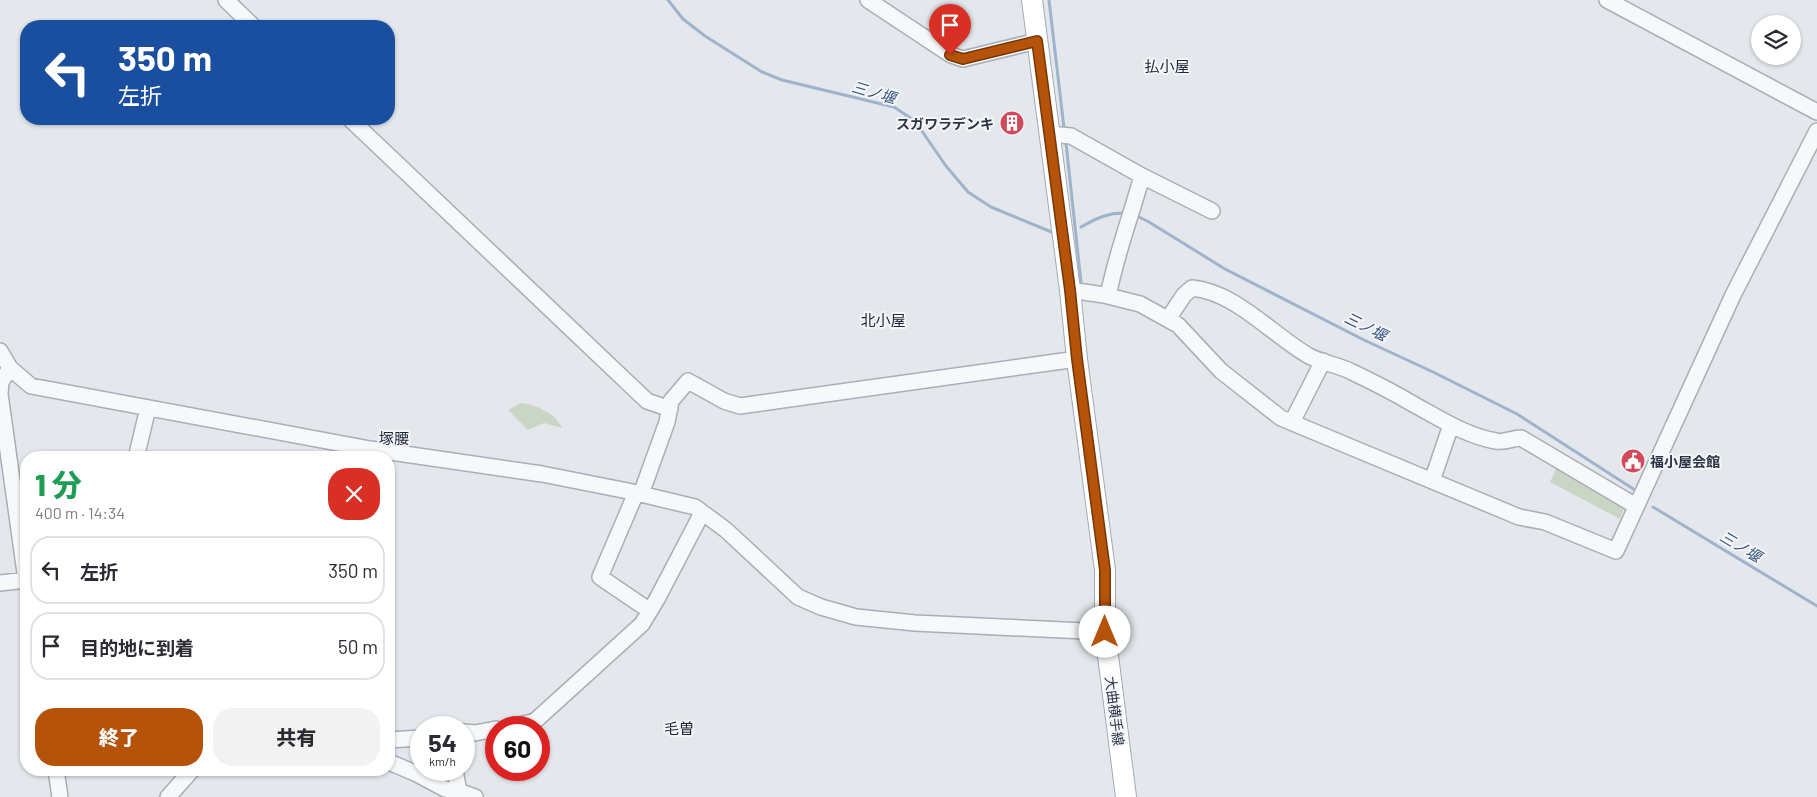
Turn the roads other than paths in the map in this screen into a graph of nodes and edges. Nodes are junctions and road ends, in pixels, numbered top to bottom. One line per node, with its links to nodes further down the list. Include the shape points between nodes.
1 (226, 0): 5 (street)
2 (868, 0): 6 (street, via 950,55 963,59)
3 (1032, 0): 6 (main road, 大曲横手線)
4 (1606, 0): 7 (street)
5 (247, 20)
6 (1037, 41): 10 (main road, 大曲横手線)
7 (1817, 112)
8 (356, 125): 21 (street, via 647,402)
9 (1817, 131): 29 (street, via 1732,296)
10 (1050, 134): 11 (street, via 1071,136); 13 (main road, 大曲横手線)
11 (1142, 176): 12 (street); 14 (street, via 1114,264)
12 (1212, 211)
13 (1070, 290): 14 (street); 17 (main road, 大曲横手線)
14 (1108, 296): 15 (street, via 1140,304)
15 (1168, 320): 18 (street, via 1184,295 1192,288 1202,289 1251,314 1310,356); 22 (street, via 1178,325 1221,372 1281,418)
16 (0, 351): 19 (street)
17 (1077, 359): 21 (street, via 740,406 724,402 688,381 672,401); 35 (main road, 大曲横手線, via 1105,570)
18 (1323, 361): 22 (street); 23 (street, via 1348,370)
19 (10, 368): 20 (street, via 31,386); 31 (street, via 1,382 0,394)
20 (148, 408): 24 (street); 25 (street)
21 (670, 409): 28 (street)
22 (1292, 422): 27 (street)
23 (1451, 425): 27 (street); 29 (street, via 1495,441 1521,438)
24 (138, 451)
25 (384, 451)
26 (395, 453): 28 (street, via 542,474)
27 (1432, 481): 29 (street, via 1519,517 1545,522 1616,551)
28 (638, 493): 30 (street, via 695,507); 34 (street, via 600,577)
29 (1636, 506)
30 (702, 513): 34 (street); 35 (street, via 726,530 798,596 821,607 856,617 915,623)
31 (20, 537)
32 (20, 581): 33 (street)
33 (0, 584)
34 (650, 611): 36 (street, via 642,624)
35 (1105, 632): 47 (main road, 大曲横手線)
36 (541, 716)
37 (410, 739): 38 (street)
38 (395, 740)
39 (395, 765): 43 (street, via 445,789)
40 (57, 776): 44 (street)
41 (187, 776): 45 (street)
42 (457, 781): 43 (street)
43 (459, 792): 46 (street)
44 (60, 797)
45 (168, 797)
46 (475, 797)
47 (1126, 797)

